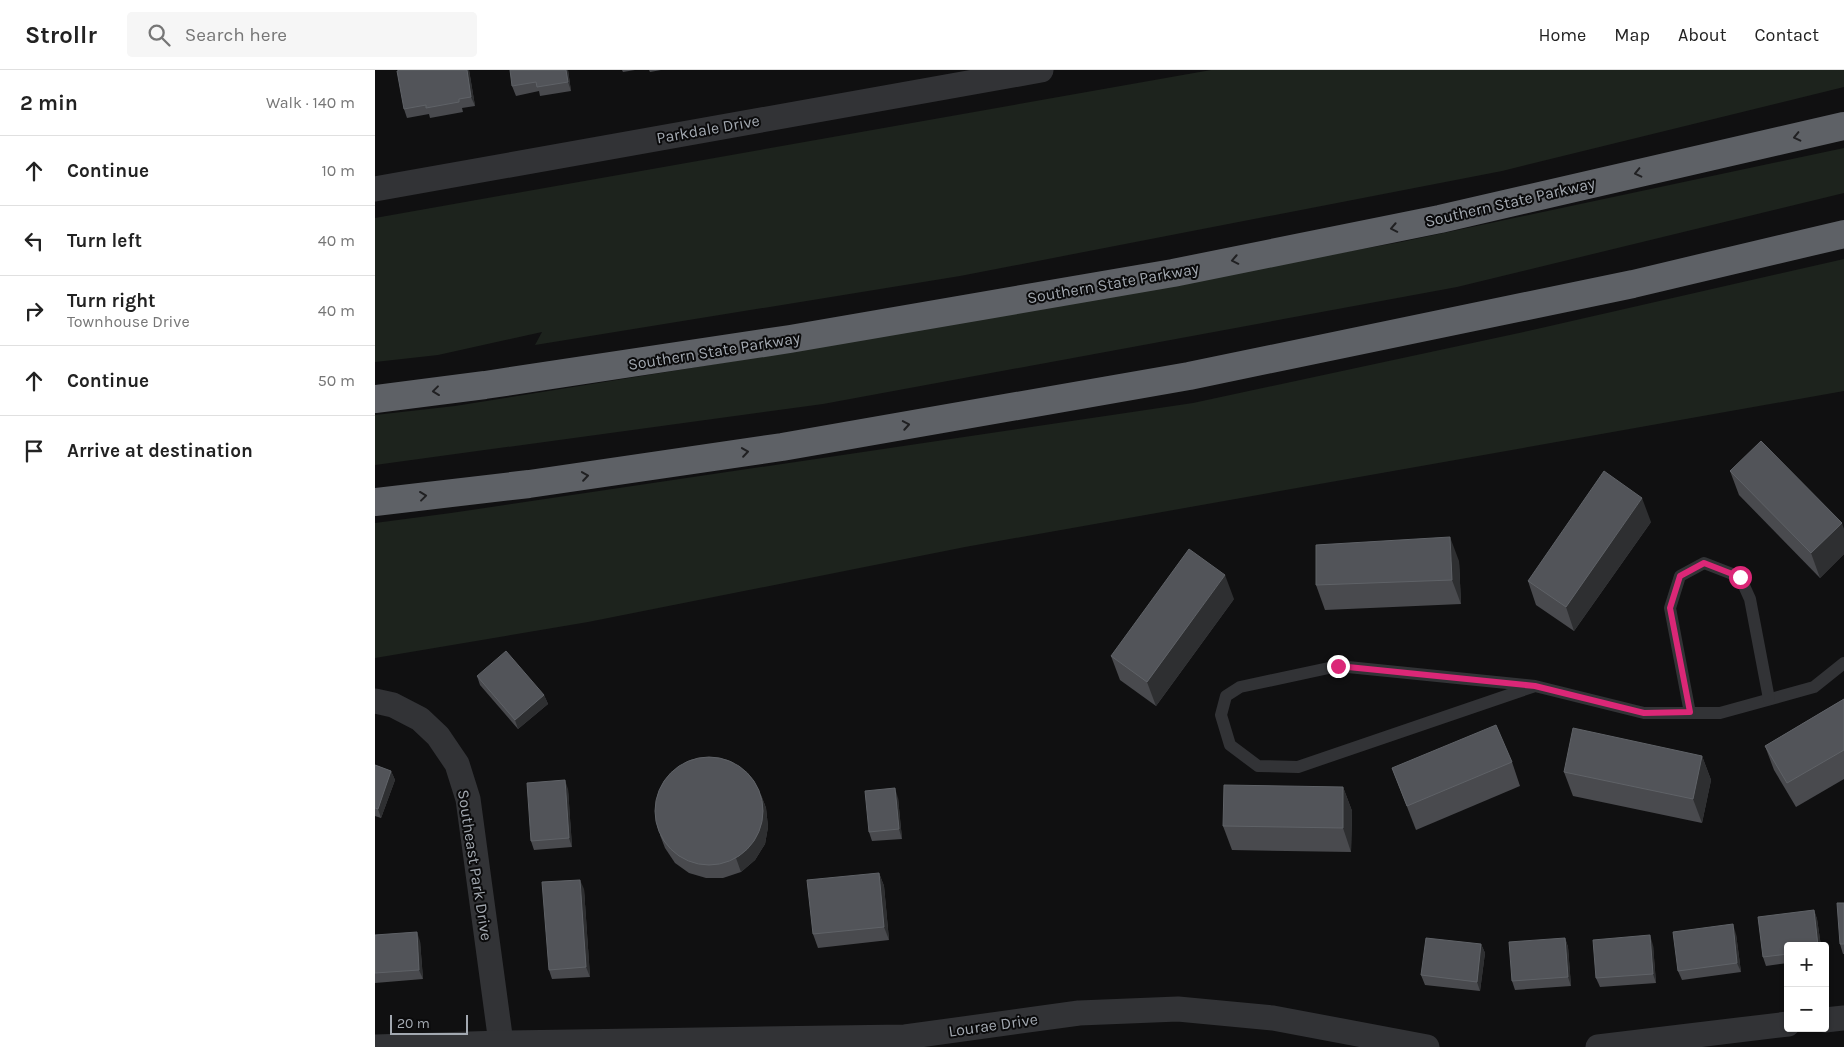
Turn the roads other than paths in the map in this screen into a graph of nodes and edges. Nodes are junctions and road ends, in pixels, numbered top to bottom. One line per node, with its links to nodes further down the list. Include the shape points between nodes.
1 (1041, 70): 3 (street, Parkdale Drive)
2 (1844, 126): 5 (highway, Southern State Parkway, one-way to 5, via 1440,219 1173,272 789,340)
3 (375, 189)
4 (1844, 234): 6 (highway, one-way to 4, via 529,484 782,446 1189,376 1633,284)
5 (375, 399)
6 (375, 502)
7 (1844, 663): 9 (lane, via 1814,687)
8 (1535, 686): 8 (lane, via 1338,666 1241,687 1226,696 1221,715 1230,745 1258,766 1298,767); 11 (lane, via 1644,713)
9 (1769, 699): 11 (lane, via 1720,713); 11 (lane, via 1750,599 1740,577 1704,563 1680,576 1670,608)
10 (375, 701): 15 (street, Southeast Park Drive, via 393,705 420,719 439,736 457,764 467,799)
11 (1690, 712)
12 (1844, 1018): 13 (street)
13 (1829, 1020)
14 (1784, 1024): 18 (street)
15 (501, 1043): 16 (street, Lourae Drive); 17 (street, Lourae Drive, via 905,1037 1079,1013 1178,1009 1273,1018)
16 (375, 1047)
17 (1427, 1047)
18 (1598, 1047)

